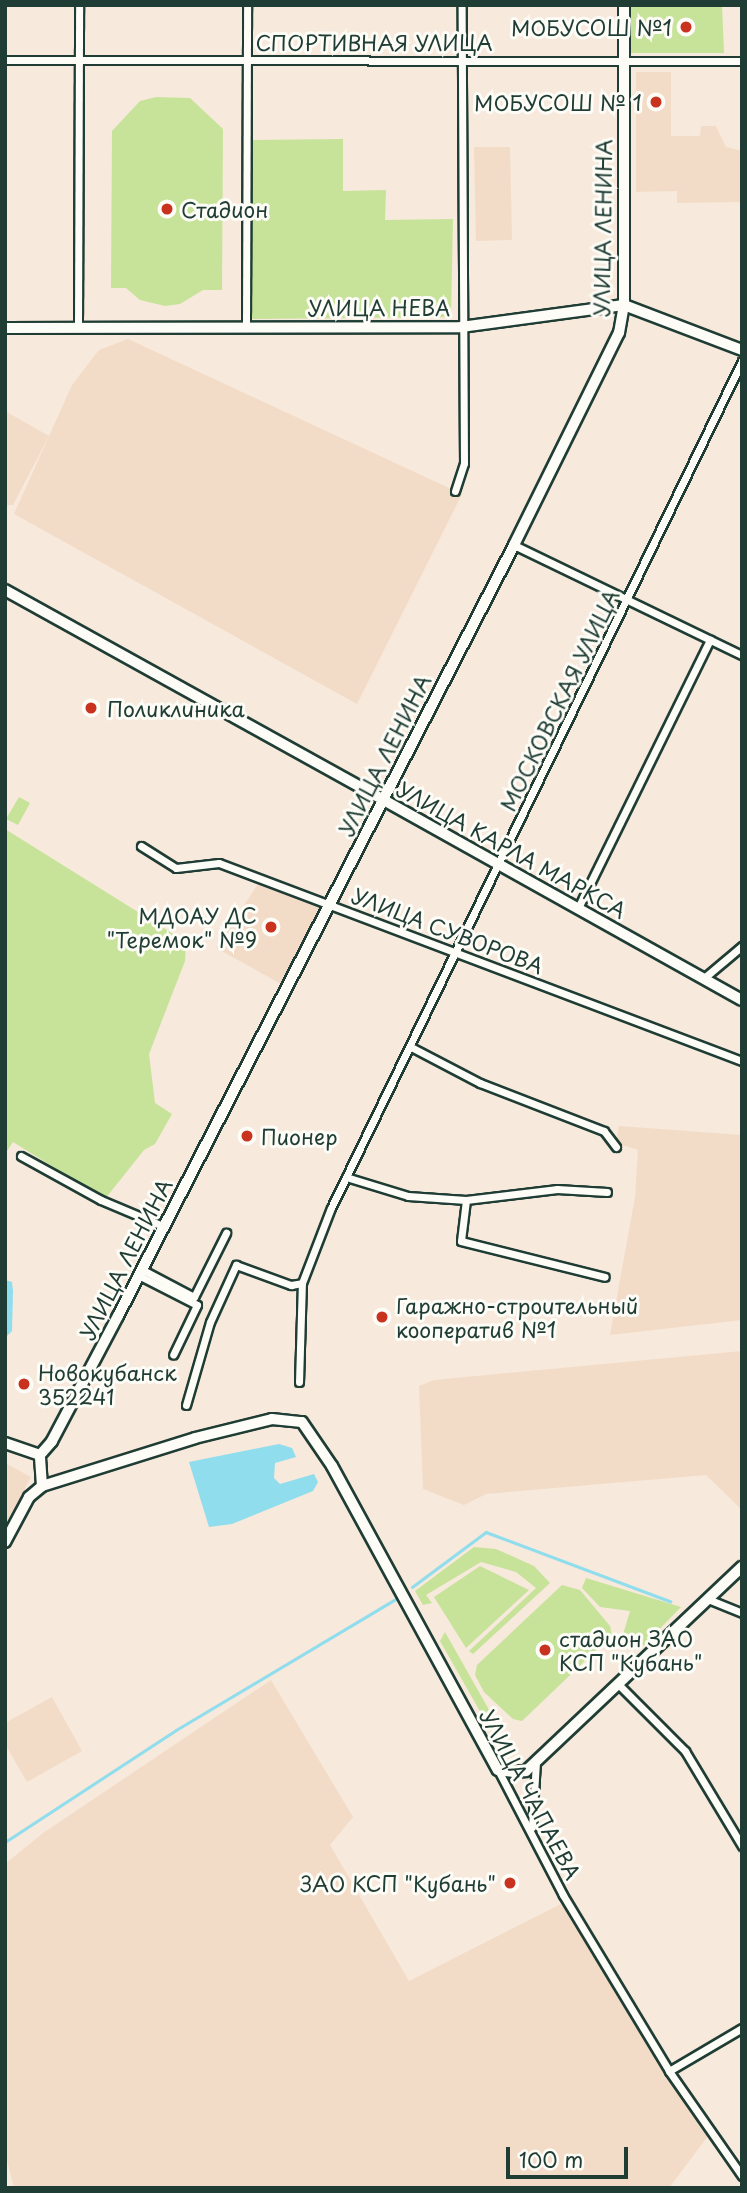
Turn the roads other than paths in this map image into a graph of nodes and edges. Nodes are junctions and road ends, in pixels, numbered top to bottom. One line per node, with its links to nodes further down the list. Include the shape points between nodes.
1 (79, 5): 8 (street)
2 (247, 5): 5 (street)
3 (462, 5): 6 (street)
4 (624, 5): 9 (street, УЛИЦА ЛЕНИНА)
5 (248, 59): 6 (street, СПОРТИВНАЯ УЛИЦА); 8 (street, СПОРТИВНАЯ УЛИЦА); 12 (street)
6 (462, 59): 9 (street, СПОРТИВНАЯ УЛИЦА); 14 (street)
7 (5, 60): 8 (street, СПОРТИВНАЯ УЛИЦА)
8 (80, 60): 13 (street)
9 (623, 61): 10 (street, СПОРТИВНАЯ УЛИЦА); 11 (street, УЛИЦА ЛЕНИНА)
10 (742, 61)
11 (624, 304): 14 (main road, УЛИЦА НЕВА); 16 (main road, УЛИЦА НЕВА); 19 (main road, УЛИЦА ЛЕНИНА, via 619,333)
12 (246, 326): 13 (main road, УЛИЦА НЕВА); 14 (main road, УЛИЦА НЕВА)
13 (78, 327): 15 (main road, УЛИЦА НЕВА)
14 (461, 327): 18 (street, via 464,463)
15 (5, 328)
16 (742, 350)
17 (742, 360): 21 (street, МОСКОВСКАЯ УЛИЦА)
18 (455, 491)
19 (514, 545): 21 (street); 24 (main road, УЛИЦА ЛЕНИНА)
20 (5, 590): 24 (street, УЛИЦА КАРЛА МАРКСА)
21 (628, 600): 22 (street); 26 (street, МОСКОВСКАЯ УЛИЦА)
22 (710, 640): 23 (street); 28 (street)
23 (742, 655)
24 (382, 799): 26 (main road, УЛИЦА КАРЛА МАРКСА); 27 (main road, УЛИЦА ЛЕНИНА)
25 (141, 846): 27 (street, УЛИЦА СУВОРОВА, via 176,868 219,863)
26 (498, 865): 28 (main road, УЛИЦА КАРЛА МАРКСА); 30 (street, МОСКОВСКАЯ УЛИЦА)
27 (331, 904): 30 (street, УЛИЦА СУВОРОВА); 40 (main road, УЛИЦА ЛЕНИНА)
28 (578, 908): 31 (main road, УЛИЦА КАРЛА МАРКСА)
29 (742, 946): 31 (street)
30 (456, 953): 33 (street, МОСКОВСКАЯ УЛИЦА); 34 (street, УЛИЦА СУВОРОВА)
31 (704, 978): 32 (main road, УЛИЦА КАРЛА МАРКСА)
32 (742, 1000)
33 (411, 1046): 35 (street, via 480,1083 604,1131); 37 (street, МОСКОВСКАЯ УЛИЦА)
34 (742, 1061)
35 (616, 1147)
36 (21, 1156): 40 (street, via 102,1200)
37 (346, 1177): 39 (street, via 408,1196); 44 (street, МОСКОВСКАЯ УЛИЦА)
38 (607, 1192): 39 (street, via 557,1189)
39 (466, 1200): 43 (street, via 461,1241)
40 (163, 1226): 42 (main road, УЛИЦА ЛЕНИНА)
41 (226, 1233): 42 (street, via 194,1297)
42 (139, 1272): 45 (street, via 197,1305); 49 (main road, УЛИЦА ЛЕНИНА, via 52,1441)
43 (605, 1278)
44 (302, 1283): 46 (street, МОСКОВСКАЯ УЛИЦА); 47 (street, via 291,1285 236,1265 210,1322)
45 (173, 1355)
46 (299, 1382)
47 (186, 1405)
48 (5, 1443): 49 (main road)
49 (40, 1455): 50 (main road)
50 (41, 1486): 51 (main road, via 29,1497); 57 (street, УЛИЦА ЧАПАЕВА, via 221,1431 272,1419 302,1422 332,1466)
51 (5, 1542)
52 (742, 1567): 53 (street)
53 (708, 1599): 54 (street); 55 (street)
54 (742, 1613)
55 (618, 1684): 56 (street); 59 (street, via 685,1751)
56 (536, 1761): 57 (street, via 526,1771); 58 (street)
57 (498, 1770): 58 (street, УЛИЦА ЧАПАЕВА)
58 (531, 1827): 61 (street, УЛИЦА ЧАПАЕВА, via 563,1895)
59 (742, 1846)
60 (742, 2028): 61 (street)
61 (669, 2071): 62 (street, УЛИЦА ЧАПАЕВА)
62 (742, 2176)

